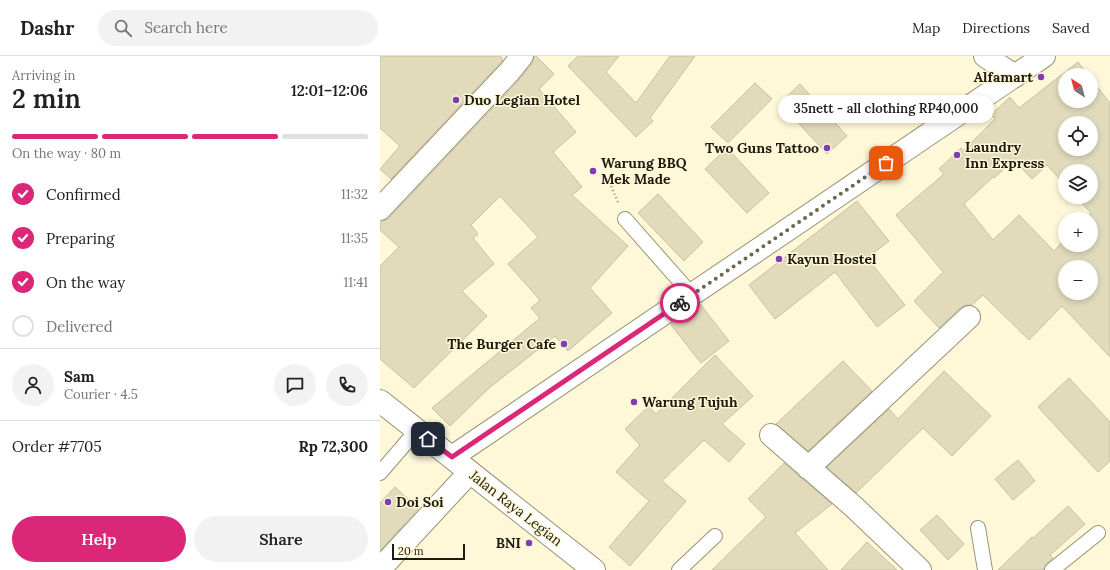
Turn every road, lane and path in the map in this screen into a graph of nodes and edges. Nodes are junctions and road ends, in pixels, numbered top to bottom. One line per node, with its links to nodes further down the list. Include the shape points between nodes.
1 (522, 56): 6 (street)
2 (985, 56): 4 (street)
3 (1044, 56): 4 (street)
4 (1015, 76): 8 (street)
5 (608, 179): 7 (path)
6 (380, 209)
7 (625, 219): 8 (lane)
8 (692, 295): 13 (street)
9 (969, 317): 14 (street)
10 (380, 401): 11 (street, Jalan Raya Legian)
11 (417, 430): 13 (street, Jalan Raya Legian); 16 (lane)
12 (770, 435): 14 (street)
13 (452, 457): 15 (street, Jalan Raya Legian)
14 (808, 468): 23 (street, via 854,507)
15 (470, 472): 20 (street, Jalan Raya Legian); 21 (street)
16 (380, 473)
17 (978, 528): 24 (lane)
18 (1098, 533): 25 (lane)
19 (715, 536): 22 (lane)
20 (585, 567)
21 (380, 570)
22 (679, 570)
23 (920, 570)
24 (985, 570)
25 (1052, 570)

